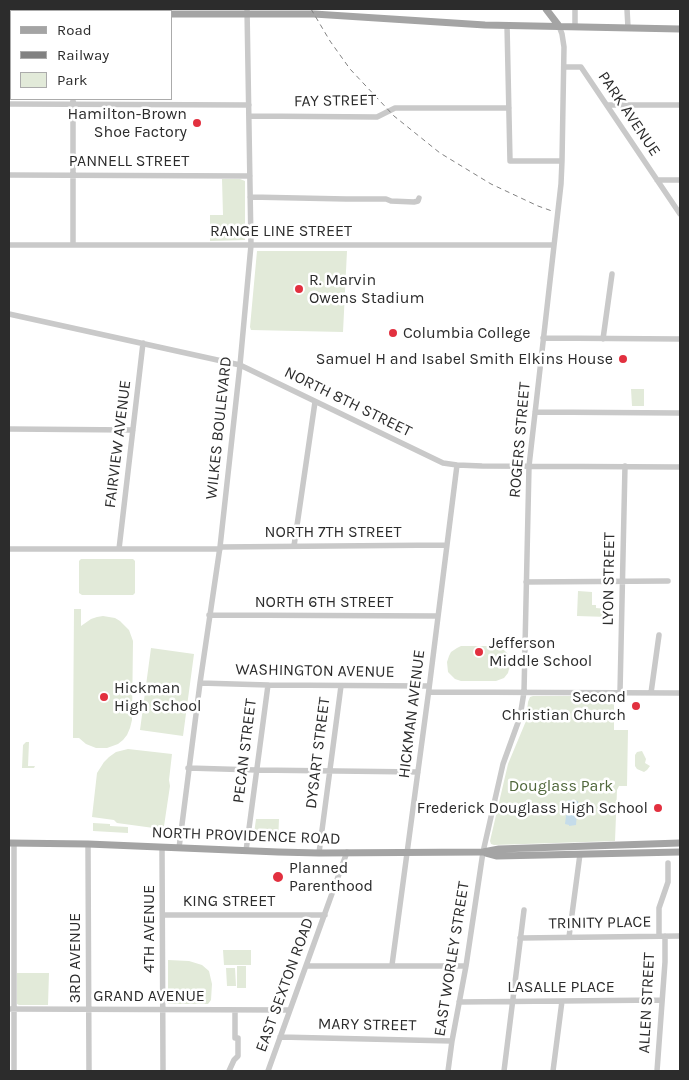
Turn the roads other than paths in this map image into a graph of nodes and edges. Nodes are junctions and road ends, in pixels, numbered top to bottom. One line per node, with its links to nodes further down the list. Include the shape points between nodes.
1 (546, 9): 8 (main road)
2 (575, 9): 9 (street)
3 (627, 9): 10 (street)
4 (247, 11): 5 (main road); 6 (main road); 15 (street, WILKES BOULEVARD)
5 (345, 12): 7 (main road)
6 (172, 14)
7 (507, 25): 8 (main road); 18 (street)
8 (559, 26): 9 (main road); 12 (street, ROGERS STREET)
9 (574, 27): 10 (main road)
10 (628, 28): 11 (main road)
11 (680, 29)
12 (564, 67): 16 (street, PARK AVENUE, via 581,67); 20 (street, ROGERS STREET)
13 (74, 102): 14 (street); 15 (street); 22 (street)
14 (9, 104)
15 (249, 104): 19 (street, WILKES BOULEVARD)
16 (607, 105): 17 (street); 24 (street, PARK AVENUE)
17 (680, 105)
18 (509, 108): 19 (street, FAY STREET, via 394,108 377,116); 20 (street, via 510,161)
19 (249, 116): 23 (street, WILKES BOULEVARD)
20 (562, 161): 32 (street, ROGERS STREET)
21 (9, 175): 22 (street, PANNELL STREET)
22 (73, 175): 23 (street, PANNELL STREET); 30 (street)
23 (250, 176): 26 (street, WILKES BOULEVARD)
24 (657, 180): 25 (street); 28 (street, PARK AVENUE)
25 (680, 180)
26 (250, 197): 27 (street, via 414,202); 31 (street, WILKES BOULEVARD)
27 (420, 198)
28 (680, 214)
29 (9, 245): 30 (street, RANGE LINE STREET)
30 (73, 245): 31 (street, RANGE LINE STREET)
31 (251, 245): 32 (street, RANGE LINE STREET); 39 (street, WILKES BOULEVARD)
32 (554, 245): 35 (street, ROGERS STREET)
33 (612, 274): 36 (street)
34 (9, 314): 38 (street, NORTH 8TH STREET)
35 (543, 338): 36 (street); 41 (street, ROGERS STREET)
36 (603, 338): 37 (street)
37 (680, 339)
38 (143, 343): 39 (street, NORTH 8TH STREET); 44 (street, FAIRVIEW AVENUE)
39 (240, 365): 40 (street, NORTH 8TH STREET); 51 (street, WILKES BOULEVARD)
40 (316, 402): 45 (street, NORTH 8TH STREET, via 443,464); 50 (street)
41 (535, 412): 42 (street); 46 (street, ROGERS STREET)
42 (680, 413)
43 (9, 429): 44 (street)
44 (133, 430): 52 (street, FAIRVIEW AVENUE)
45 (457, 465): 46 (street, NORTH 8TH STREET); 49 (street, HICKMAN AVENUE)
46 (529, 466): 47 (street, NORTH 8TH STREET); 56 (street, ROGERS STREET)
47 (626, 466): 48 (street, NORTH 8TH STREET); 54 (street, LYON STREET)
48 (680, 467)
49 (446, 545): 50 (street, NORTH 7TH STREET); 58 (street, HICKMAN AVENUE)
50 (294, 546): 51 (street, NORTH 7TH STREET)
51 (220, 548): 52 (street, NORTH 7TH STREET); 57 (street, WILKES BOULEVARD)
52 (119, 549): 53 (street, NORTH 7TH STREET)
53 (9, 550)
54 (622, 581): 55 (street); 56 (street); 65 (street, LYON STREET)
55 (668, 581)
56 (526, 582): 64 (street, ROGERS STREET)
57 (210, 615): 58 (street, NORTH 6TH STREET); 60 (street, WILKES BOULEVARD)
58 (438, 616): 63 (street, HICKMAN AVENUE)
59 (659, 635): 66 (street)
60 (200, 683): 61 (street, WASHINGTON AVENUE); 68 (street, WILKES BOULEVARD)
61 (268, 685): 62 (street, WASHINGTON AVENUE); 69 (street, PECAN STREET)
62 (341, 686): 63 (street, WASHINGTON AVENUE); 70 (street, DYSART STREET)
63 (429, 689): 64 (street, WASHINGTON AVENUE); 71 (street, HICKMAN AVENUE)
64 (524, 692): 65 (street, WASHINGTON AVENUE); 80 (street, ROGERS STREET, via 520,718 503,764)
65 (620, 692): 66 (street, WASHINGTON AVENUE)
66 (651, 693): 67 (street, WASHINGTON AVENUE)
67 (680, 693)
68 (188, 768): 69 (street); 76 (street, WILKES BOULEVARD)
69 (256, 770): 70 (street); 77 (street, PECAN STREET)
70 (330, 771): 71 (street); 82 (street, DYSART STREET)
71 (418, 772): 79 (street, HICKMAN AVENUE)
72 (11, 843): 74 (main road, NORTH PROVIDENCE ROAD); 99 (street)
73 (680, 843): 80 (main road, NORTH PROVIDENCE ROAD)
74 (88, 844): 75 (main road, NORTH PROVIDENCE ROAD); 101 (street, 3RD AVENUE)
75 (162, 847): 76 (main road, NORTH PROVIDENCE ROAD); 86 (street, 4TH AVENUE)
76 (179, 848): 77 (main road, NORTH PROVIDENCE ROAD)
77 (246, 851): 82 (main road, NORTH PROVIDENCE ROAD)
78 (348, 852): 79 (main road, NORTH PROVIDENCE ROAD); 82 (main road, NORTH PROVIDENCE ROAD); 87 (street, EAST SEXTON ROAD)
79 (408, 852): 80 (main road, NORTH PROVIDENCE ROAD); 92 (street, HICKMAN AVENUE)
80 (483, 852): 83 (main road, NORTH PROVIDENCE ROAD, via 497,856); 94 (street, EAST WORLEY STREET)
81 (680, 852): 83 (main road, NORTH PROVIDENCE ROAD)
82 (319, 853)
83 (580, 854): 90 (street)
84 (668, 863): 88 (street, ALLEN STREET, via 668,882 659,908)
85 (524, 910): 91 (street)
86 (163, 915): 87 (street, KING STREET); 100 (street, 4TH AVENUE)
87 (325, 915): 93 (street, EAST SEXTON ROAD)
88 (662, 936): 89 (street, TRINITY PLACE); 90 (street, TRINITY PLACE); 95 (street, ALLEN STREET)
89 (680, 936)
90 (569, 937): 91 (street, TRINITY PLACE)
91 (520, 938): 96 (street)
92 (392, 965): 93 (street); 94 (street)
93 (307, 966): 103 (street, EAST SEXTON ROAD)
94 (466, 966): 98 (street, EAST WORLEY STREET)
95 (662, 1000): 97 (street, LASALLE PLACE); 114 (street, ALLEN STREET)
96 (513, 1001): 97 (street, LASALLE PLACE); 98 (street, LASALLE PLACE); 112 (street)
97 (562, 1001): 113 (street)
98 (459, 1002): 105 (street, EAST WORLEY STREET)
99 (11, 1009): 101 (street, GRAND AVENUE); 106 (street)
100 (163, 1009): 101 (street, GRAND AVENUE); 102 (street, GRAND AVENUE); 108 (street, 4TH AVENUE)
101 (88, 1010): 107 (street, 3RD AVENUE)
102 (235, 1010): 103 (street, GRAND AVENUE); 109 (street, via 238,1056)
103 (290, 1010): 104 (street, EAST SEXTON ROAD)
104 (280, 1037): 105 (street, MARY STREET); 110 (street, EAST SEXTON ROAD)
105 (452, 1041): 111 (street, EAST WORLEY STREET)
106 (14, 1071)
107 (89, 1071)
108 (163, 1071)
109 (230, 1071)
110 (268, 1071)
111 (448, 1071)
112 (504, 1071)
113 (553, 1071)
114 (657, 1071)

